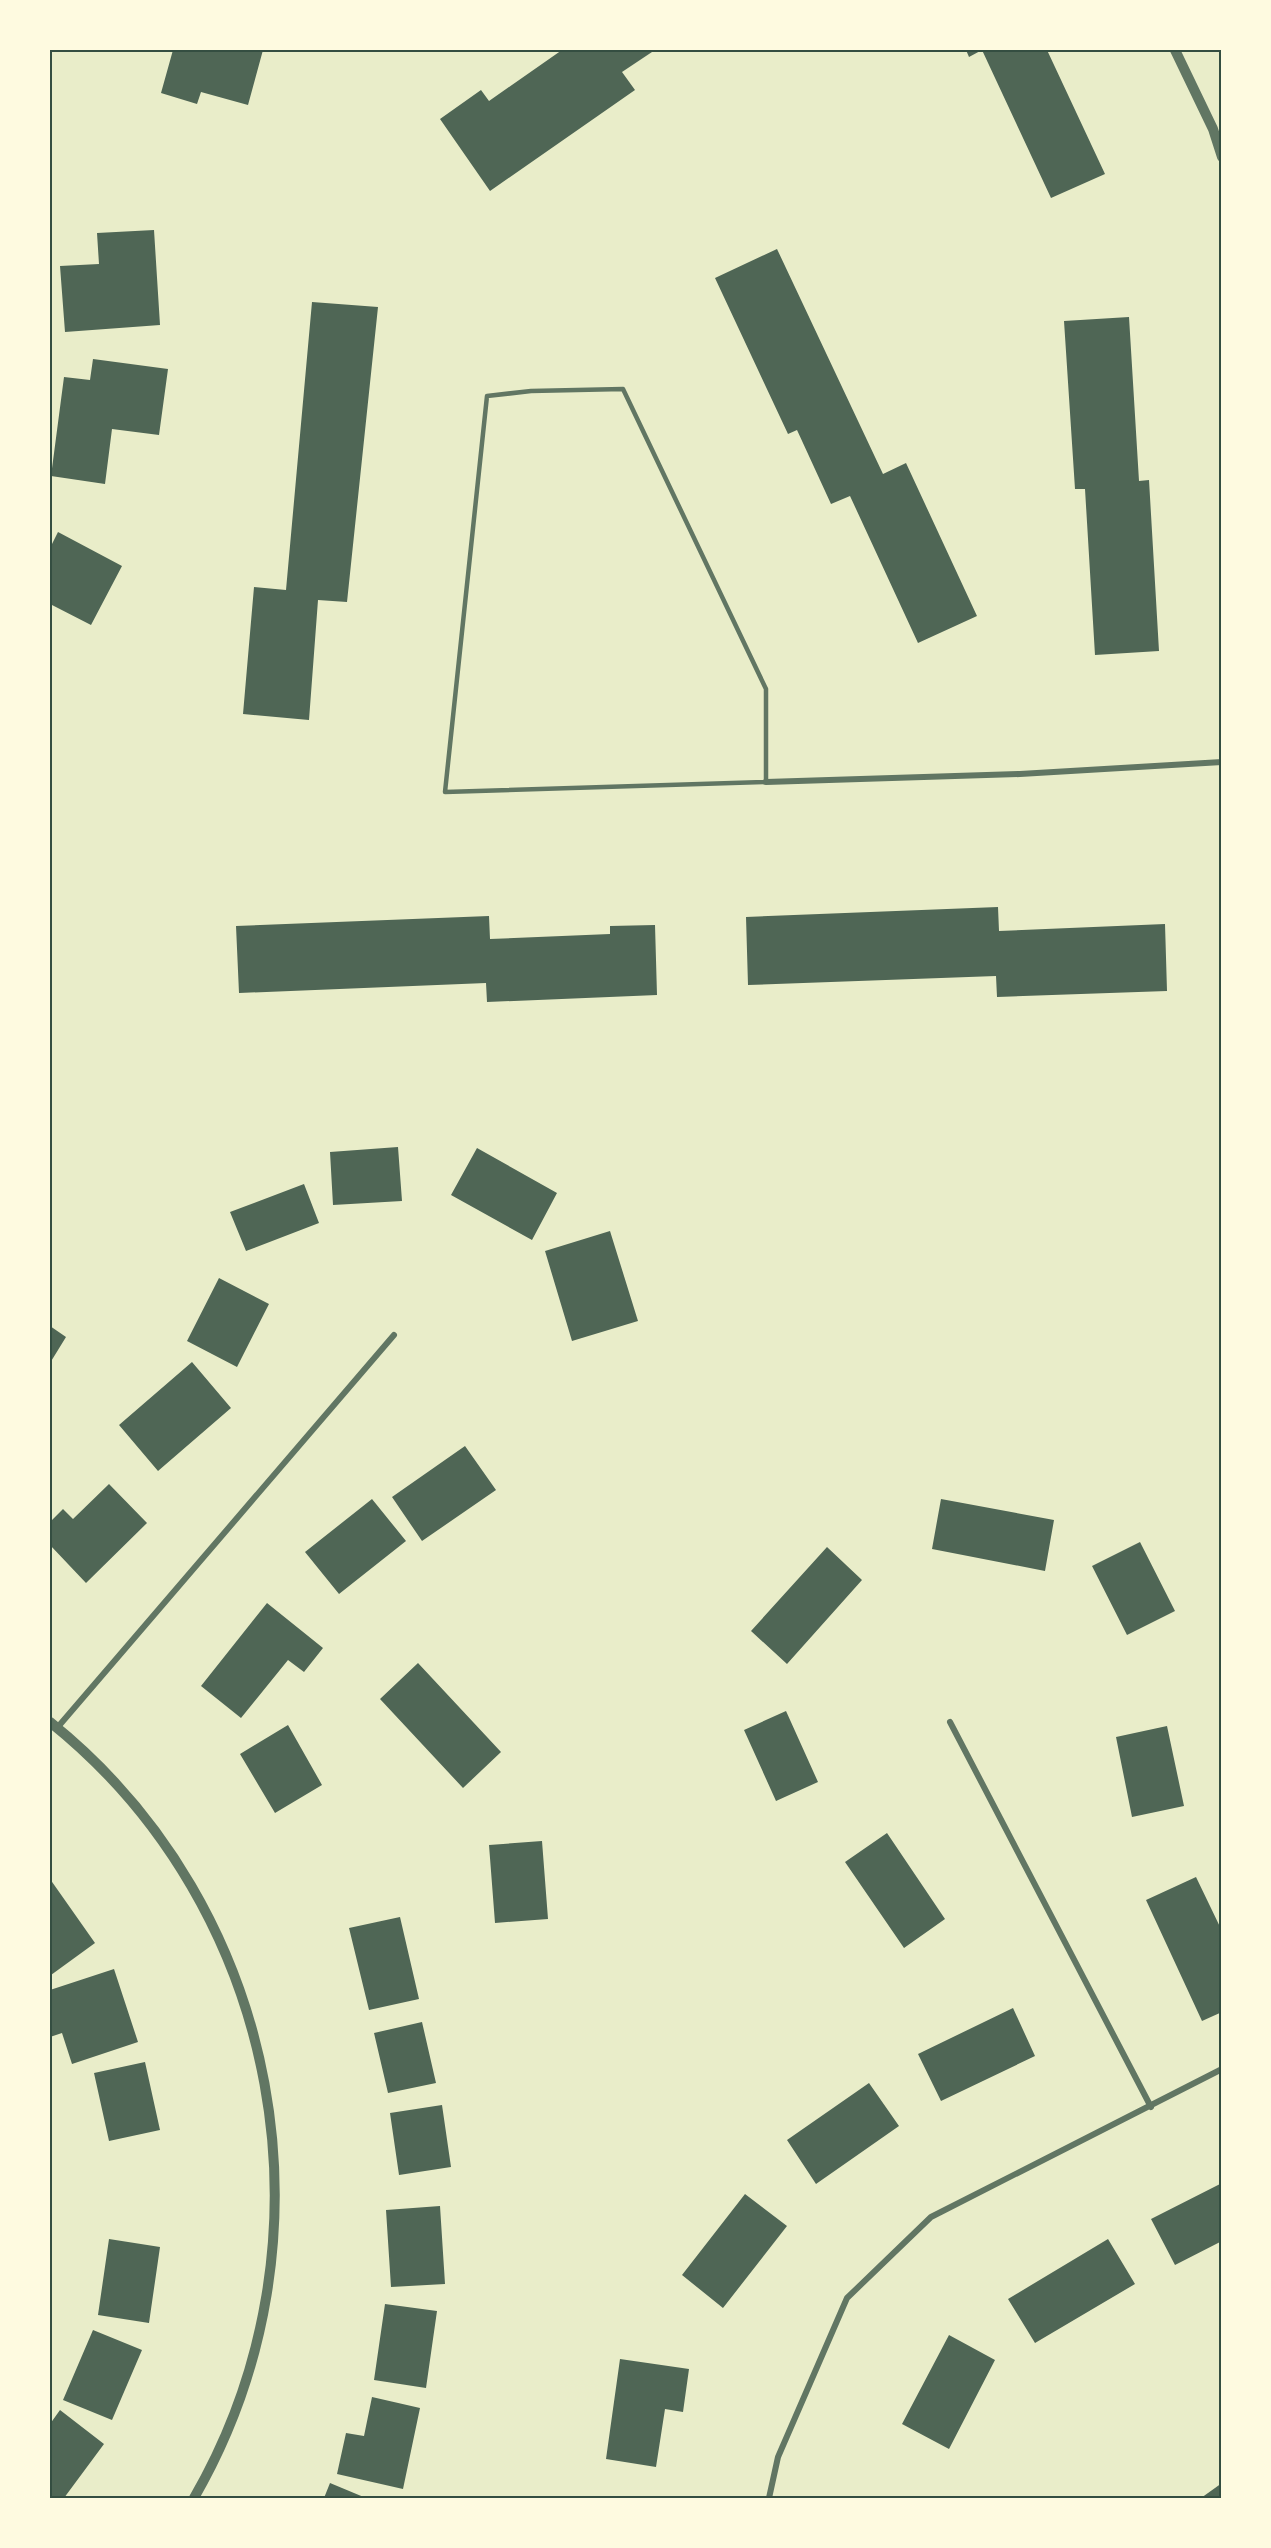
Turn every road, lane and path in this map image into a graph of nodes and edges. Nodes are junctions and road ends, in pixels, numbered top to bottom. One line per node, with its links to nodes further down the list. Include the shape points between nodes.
1 (1175, 50): 2 (street, via 1214,129)
2 (1221, 157)
3 (1221, 762): 4 (street, via 1020,774)
4 (766, 782): 4 (lane, via 766,689 624,389 487,396 445,792)
5 (394, 1335): 7 (street)
6 (950, 1722): 9 (street)
7 (53, 1725): 10 (street, via 123,1793 170,1853 196,1895 232,1969 267,2090 275,2198 260,2334 235,2412)
8 (1221, 2069): 9 (street)
9 (1151, 2107): 11 (street, via 931,2217 847,2298 778,2457)
10 (194, 2499)
11 (769, 2499)

